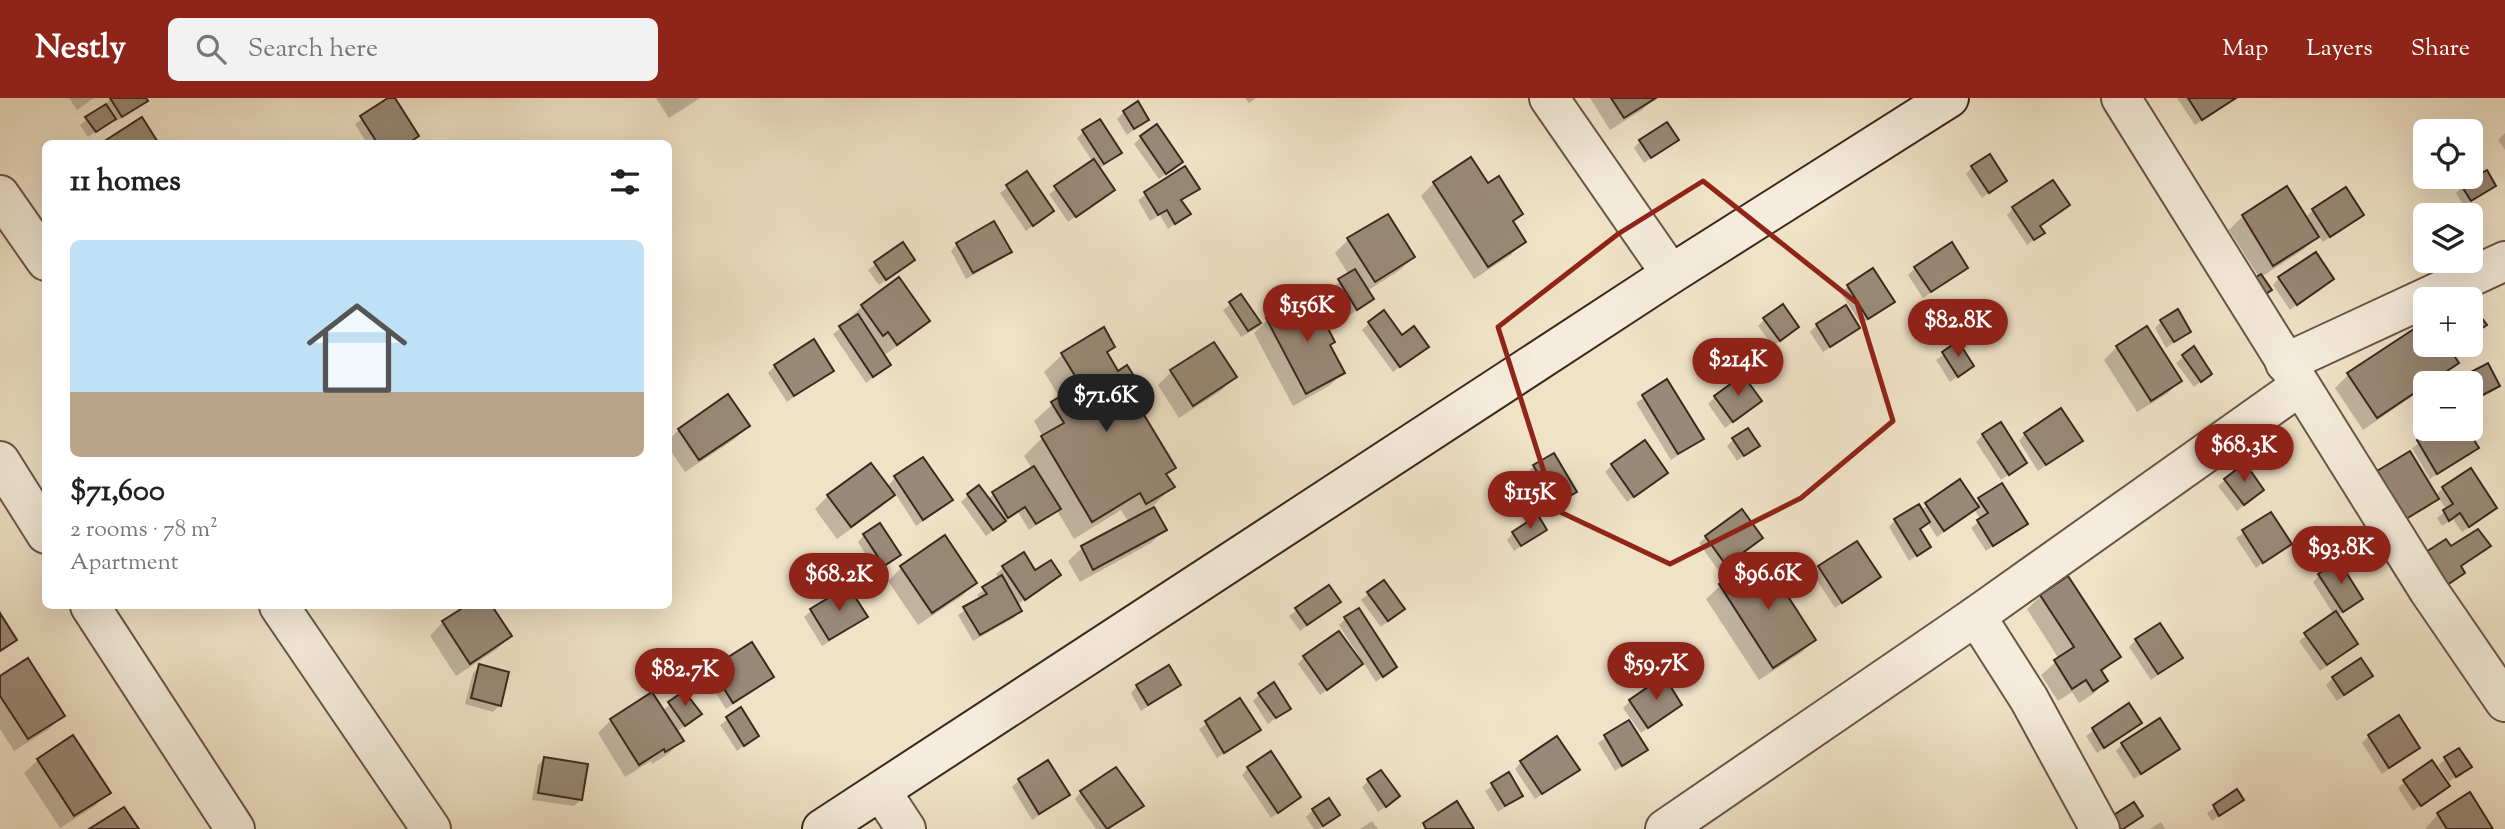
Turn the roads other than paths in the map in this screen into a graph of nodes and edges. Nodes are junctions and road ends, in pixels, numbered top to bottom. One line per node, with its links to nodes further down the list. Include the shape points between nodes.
1 (1549, 98): 7 (street)
2 (1950, 98): 7 (street)
3 (2121, 98): 8 (street)
4 (0, 195): 5 (street)
5 (42, 255)
6 (2505, 261): 8 (street)
7 (1671, 274): 15 (street)
8 (2292, 374): 13 (street); 14 (street)
9 (0, 461): 10 (street)
10 (42, 528)
11 (92, 609): 16 (street)
12 (281, 609): 17 (street)
13 (1976, 616): 20 (street); 21 (street, via 2029,699)
14 (2505, 702)
15 (881, 791): 18 (street); 19 (street)
16 (235, 829)
17 (431, 829)
18 (822, 829)
19 (906, 829)
20 (1665, 829)
21 (2100, 829)

